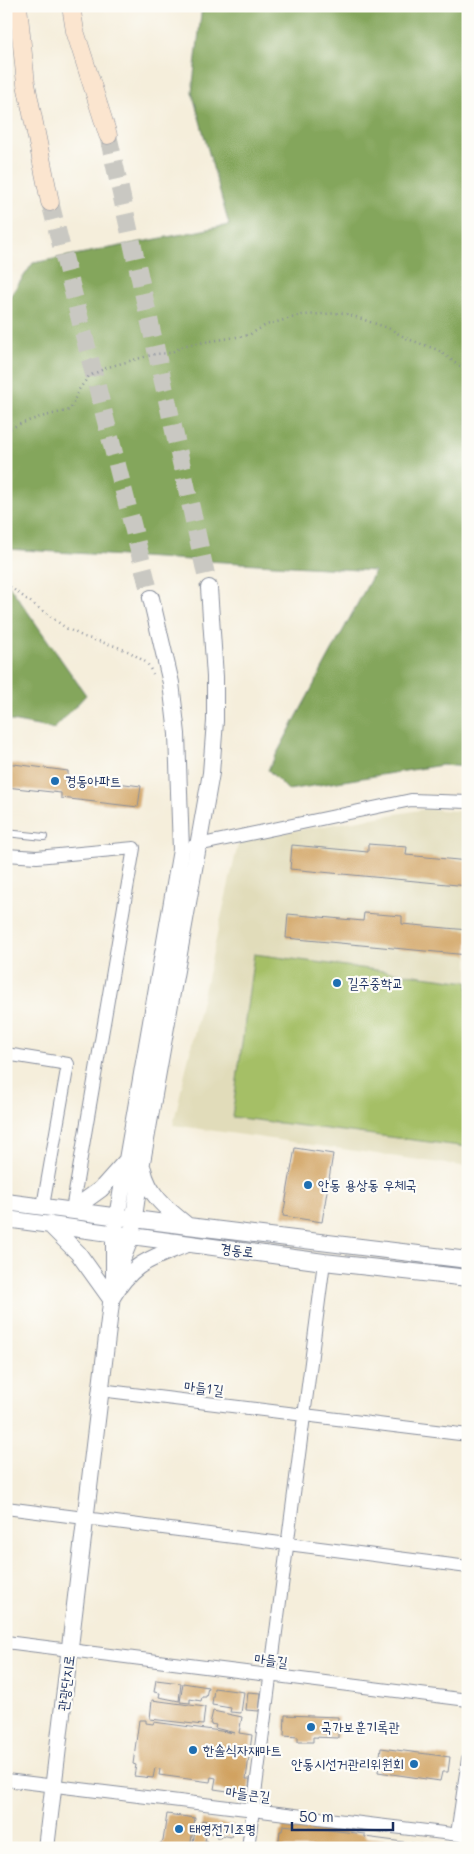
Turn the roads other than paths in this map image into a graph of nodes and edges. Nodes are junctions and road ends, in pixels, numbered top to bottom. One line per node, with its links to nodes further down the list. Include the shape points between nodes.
1 (18, 6): 4 (main road, via 26,84)
2 (71, 6): 3 (main road, via 75,31)
3 (108, 135)
4 (50, 202)
5 (209, 588): 10 (street, via 215,721 211,773)
6 (151, 598): 11 (street, via 170,683 177,734)
7 (468, 802): 10 (street, via 411,800)
8 (6, 833): 9 (lane)
9 (44, 837)
10 (199, 844): 11 (street); 14 (street)
11 (181, 850): 14 (street)
12 (6, 855): 17 (street, via 37,857 134,848)
13 (6, 1054): 16 (street, via 68,1064)
14 (134, 1162): 17 (street); 18 (street); 20 (street); 22 (street, via 153,1194)
15 (6, 1202): 16 (street, 경동로)
16 (43, 1206): 17 (street, 경동로)
17 (72, 1210): 18 (street, 경동로)
18 (117, 1216): 20 (street, 경동로); 23 (street)
19 (6, 1219): 21 (street, 경동로)
20 (134, 1219): 22 (street, 경동로); 24 (street)
21 (49, 1224): 23 (street, 경동로); 30 (street, via 78,1253)
22 (188, 1226): 26 (street, 경동로)
23 (114, 1234): 24 (street, 경동로); 28 (street)
24 (131, 1237): 25 (street, 경동로); 28 (street)
25 (186, 1244): 27 (street, 경동로); 30 (street, via 147,1260 132,1270)
26 (468, 1260)
27 (324, 1262): 29 (street, 경동로); 32 (street)
28 (114, 1278): 30 (street, 관광단지로)
29 (468, 1278)
30 (112, 1299): 31 (street, 관광단지로)
31 (100, 1390): 32 (street, 마들1길); 35 (street, 관광단지로)
32 (304, 1415): 33 (street, 마들1길); 36 (street)
33 (468, 1435)
34 (6, 1508): 35 (street)
35 (85, 1518): 36 (street); 39 (street, 관광단지로)
36 (288, 1544): 37 (street); 40 (street)
37 (468, 1567)
38 (6, 1642): 39 (street, 마들길)
39 (70, 1650): 40 (street, 마들길); 44 (street, 관광단지로)
40 (270, 1675): 41 (street, 마들길); 45 (street)
41 (468, 1700)
42 (468, 1759): 46 (street)
43 (6, 1780): 44 (street, 마들큰길)
44 (54, 1785): 45 (street, 마들큰길); 47 (street, 관광단지로)
45 (253, 1809): 46 (street, 마들큰길); 48 (street)
46 (462, 1835)
47 (46, 1848)
48 (248, 1848)

